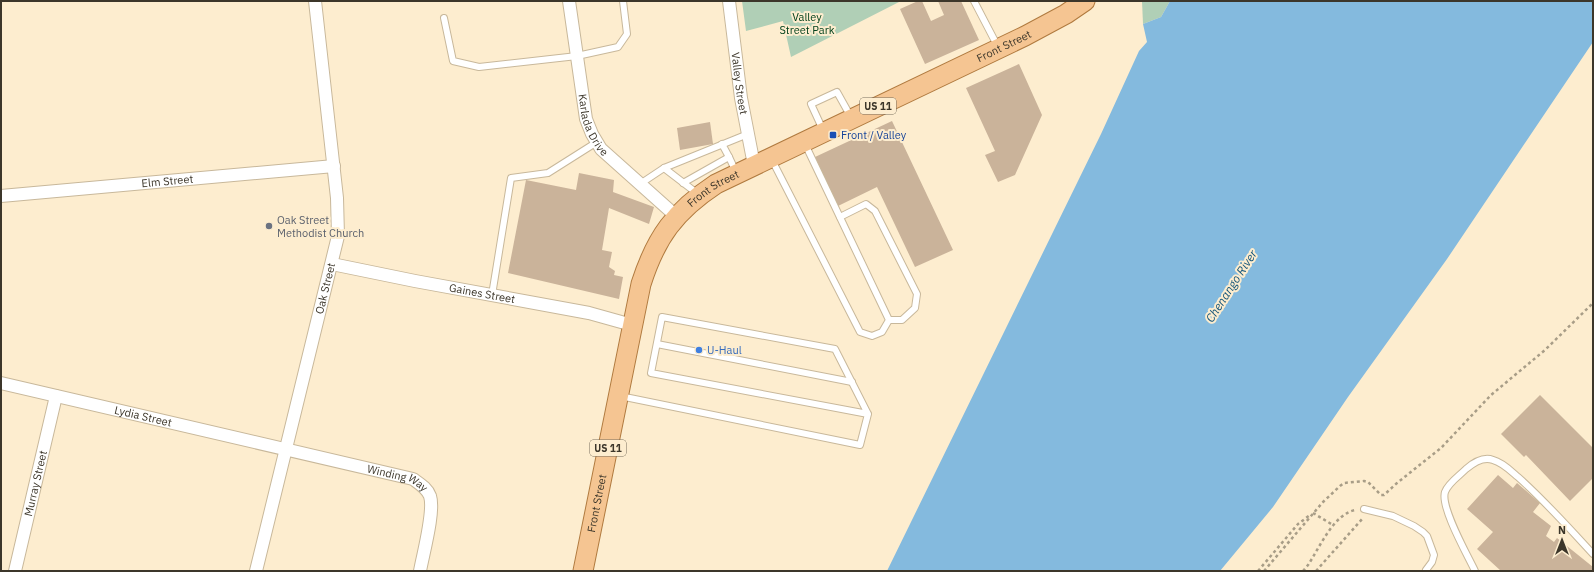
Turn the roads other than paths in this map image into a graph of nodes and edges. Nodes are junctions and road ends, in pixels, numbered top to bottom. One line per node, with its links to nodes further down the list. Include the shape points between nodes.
1 (315, 1): 18 (street, Oak Street)
2 (569, 1): 9 (street, Karlada Drive)
3 (623, 1): 9 (lane, via 627,34 618,47)
4 (730, 1): 12 (street, Valley Street, via 741,98)
5 (974, 1): 8 (lane)
6 (1085, 1): 8 (main road, Front Street / US 11, via 1066,14)
7 (444, 18): 9 (lane, via 454,60 479,67)
8 (998, 49): 10 (main road, Front Street / US 11)
9 (577, 56): 14 (street, Karlada Drive, via 586,119)
10 (852, 118): 11 (main road, Front Street / US 11); 11 (lane, via 837,92 811,104)
11 (823, 132): 13 (main road, Front Street / US 11)
12 (748, 134): 15 (lane); 16 (street, Valley Street)
13 (804, 141): 16 (main road, Front Street / US 11); 25 (lane)
14 (597, 142): 21 (street, Karlada Drive, via 601,149); 27 (lane, via 548,173 511,178)
15 (722, 144): 17 (lane); 19 (lane)
16 (762, 161): 17 (main road, Front Street / US 11); 28 (lane, via 860,332 872,336 882,332)
17 (733, 165): 20 (lane); 22 (main road, Front Street / US 11, via 716,184)
18 (334, 166): 23 (street, Elm Street); 26 (street, Oak Street, via 338,198 338,236)
19 (664, 168): 20 (lane); 21 (lane)
20 (684, 183): 22 (lane)
21 (640, 184): 24 (street, Karlada Drive)
22 (700, 195): 24 (main road, Front Street / US 11)
23 (1, 196)
24 (676, 216): 29 (main road, Front Street / US 11, via 660,238 647,266)
25 (840, 216): 28 (lane); 28 (lane, via 866,204 876,211 917,294 915,308 902,320)
26 (332, 264): 27 (street, Gaines Street); 36 (street, Oak Street)
27 (492, 295): 29 (street, Gaines Street, via 589,313)
28 (889, 320)
29 (632, 325): 34 (main road, Front Street / US 11)
30 (657, 344): 31 (lane); 31 (lane, via 662,317 835,349); 35 (lane, via 651,373)
31 (852, 382): 35 (lane)
32 (1, 383): 33 (street, Lydia Street)
33 (56, 396): 36 (street, Lydia Street); 40 (street, Murray Street)
34 (618, 396): 35 (lane, via 860,445); 43 (main road, Front Street / US 11)
35 (868, 414)
36 (286, 450): 41 (street, Oak Street); 42 (street, Winding Way, via 412,479 424,486 430,497 431,513)
37 (1364, 509): 39 (lane, via 1393,516 1423,532 1434,555)
38 (1593, 554): 44 (lane, via 1540,496 1493,459 1484,459 1470,465 1448,486 1445,496 1450,517)
39 (1426, 570)
40 (15, 571)
41 (256, 571)
42 (420, 571)
43 (583, 571)
44 (1476, 571)

